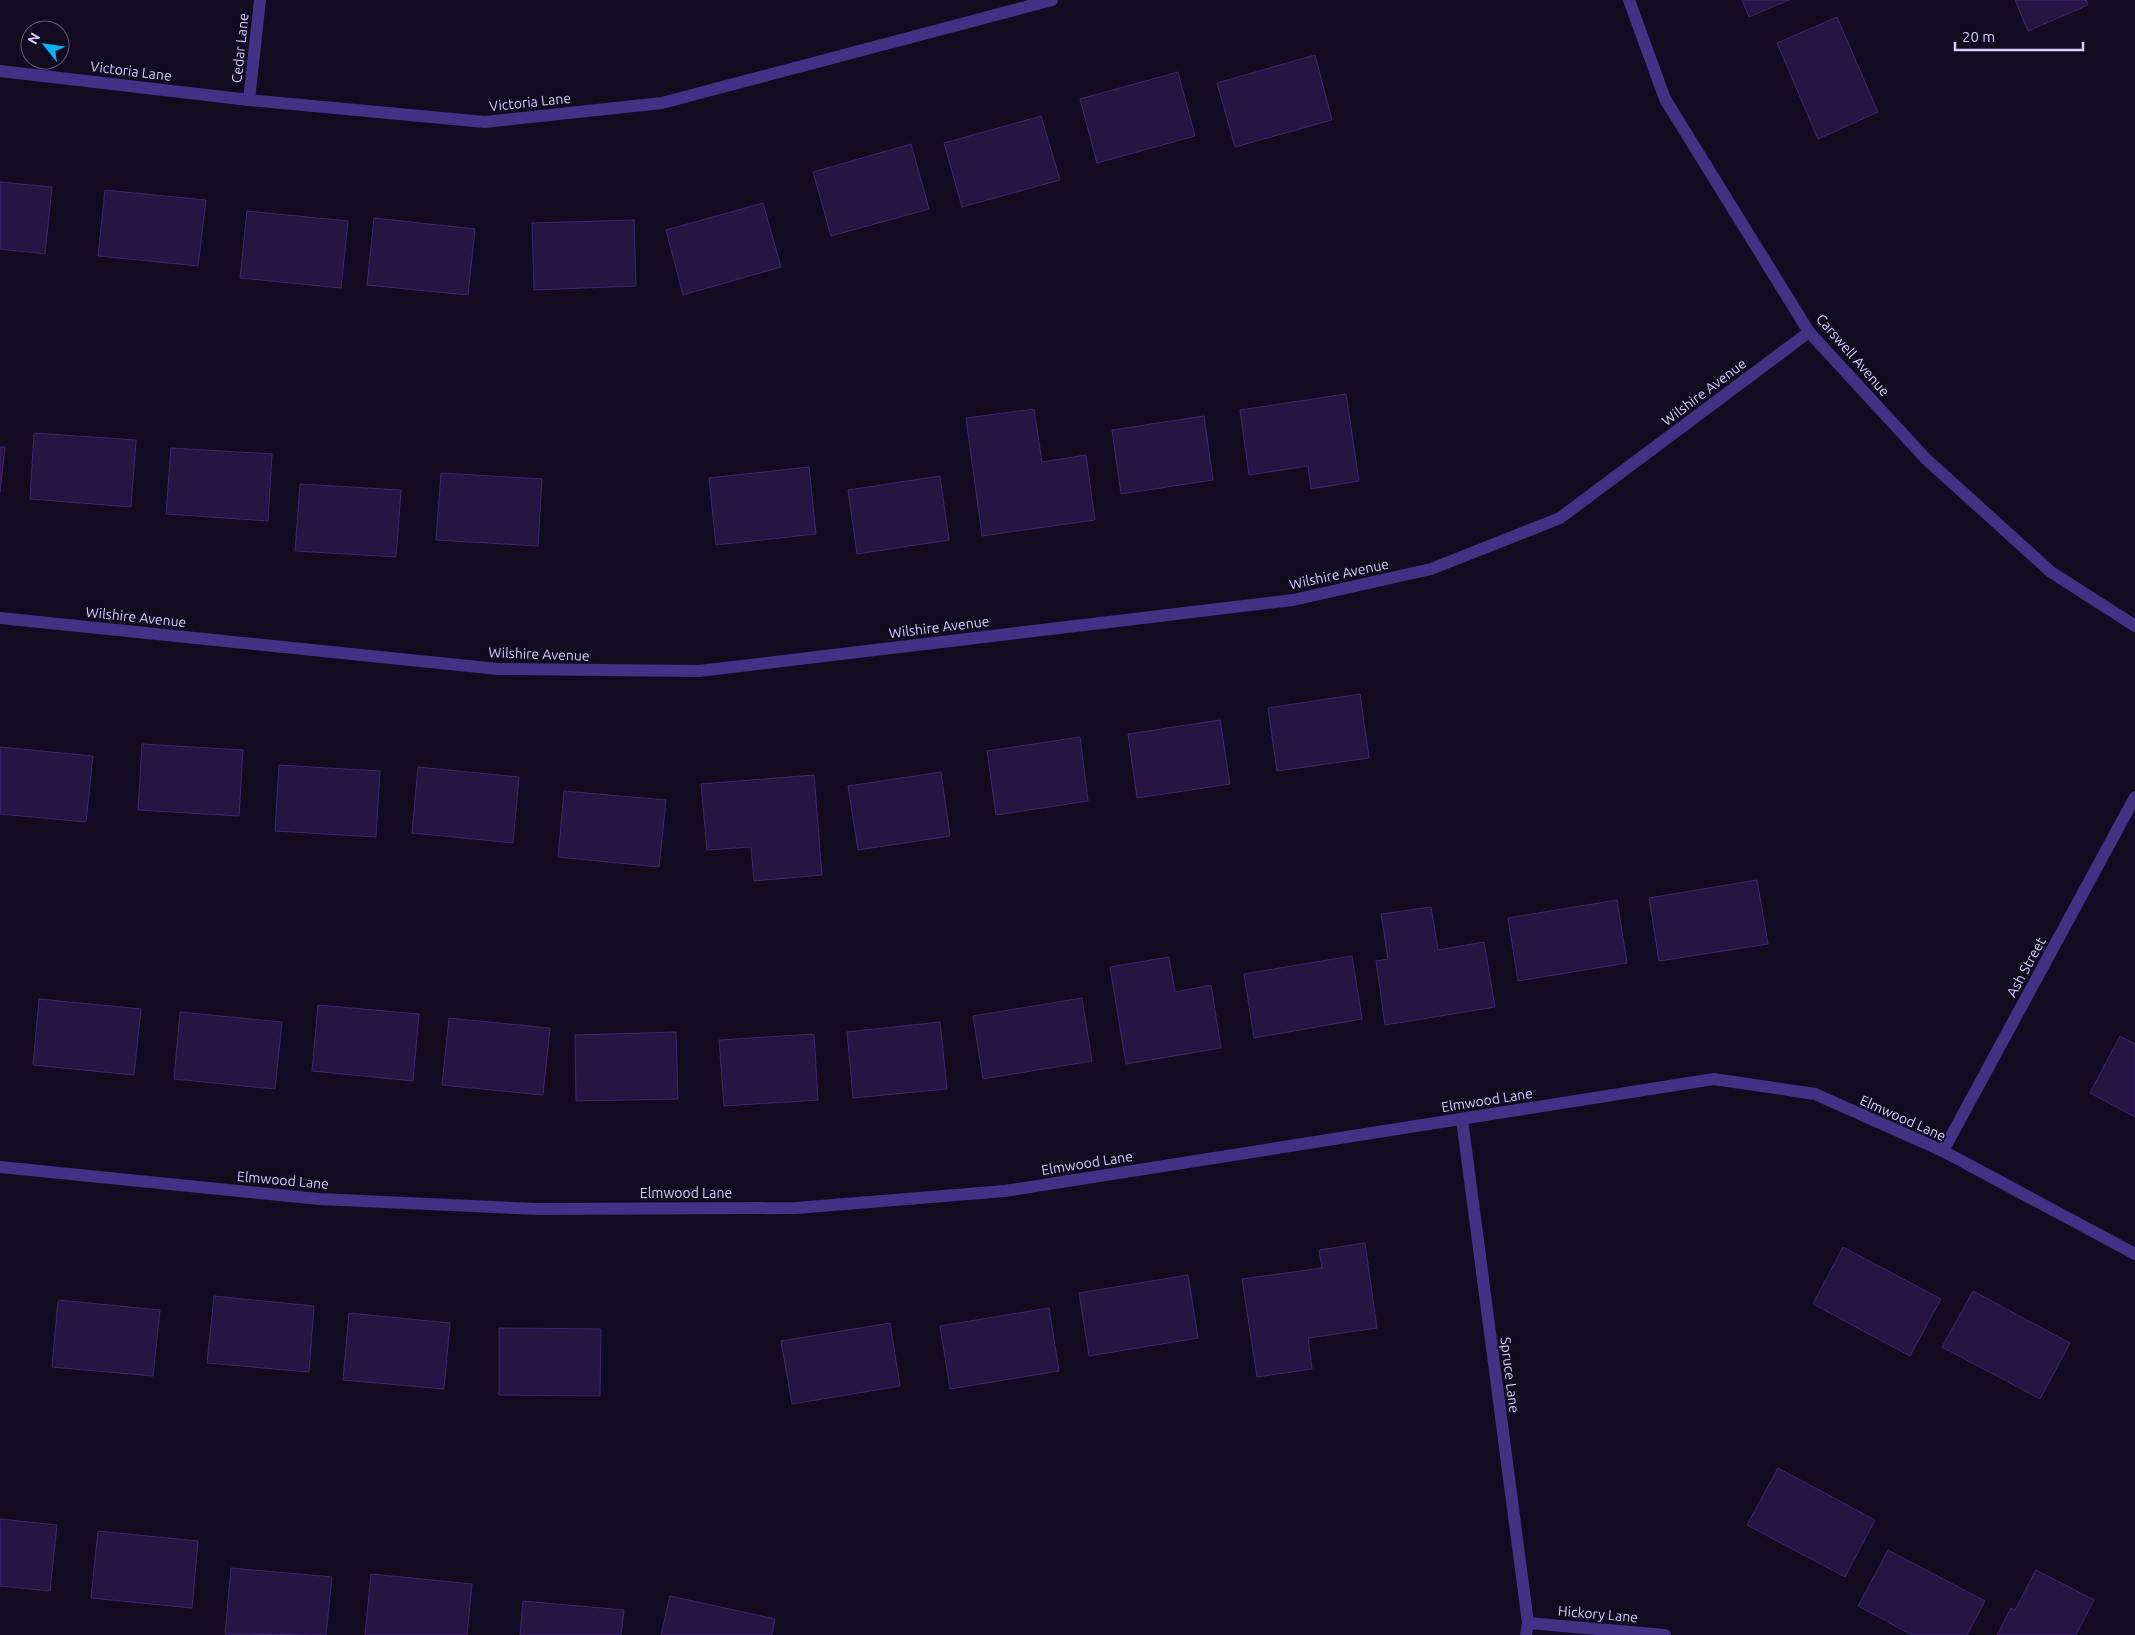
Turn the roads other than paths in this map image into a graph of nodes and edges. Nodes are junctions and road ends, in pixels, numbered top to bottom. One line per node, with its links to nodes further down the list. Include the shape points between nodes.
1 (260, 0): 5 (street, Cedar Lane)
2 (1052, 0): 5 (street, Victoria Lane, via 662,103 485,122)
3 (1629, 0): 6 (street, Carswell Avenue, via 1665,99)
4 (0, 71): 5 (street, Victoria Lane)
5 (249, 100)
6 (1809, 332): 7 (street, Wilshire Avenue, via 1560,518 1431,569 1293,600 699,671 498,669); 8 (street, Carswell Avenue, via 1955,486 2051,572)
7 (0, 618)
8 (2135, 626)
9 (2135, 797): 11 (street, Ash Street)
10 (1462, 1119): 11 (street, Elmwood Lane, via 1714,1079 1815,1094); 12 (street, Elmwood Lane, via 1004,1191 796,1208 537,1209 319,1199); 14 (street, Spruce Lane)
11 (1943, 1152): 13 (street, Elmwood Lane)
12 (0, 1167)
13 (2135, 1254)
14 (1527, 1629): 15 (street, Hickory Lane)
15 (1665, 1635)

